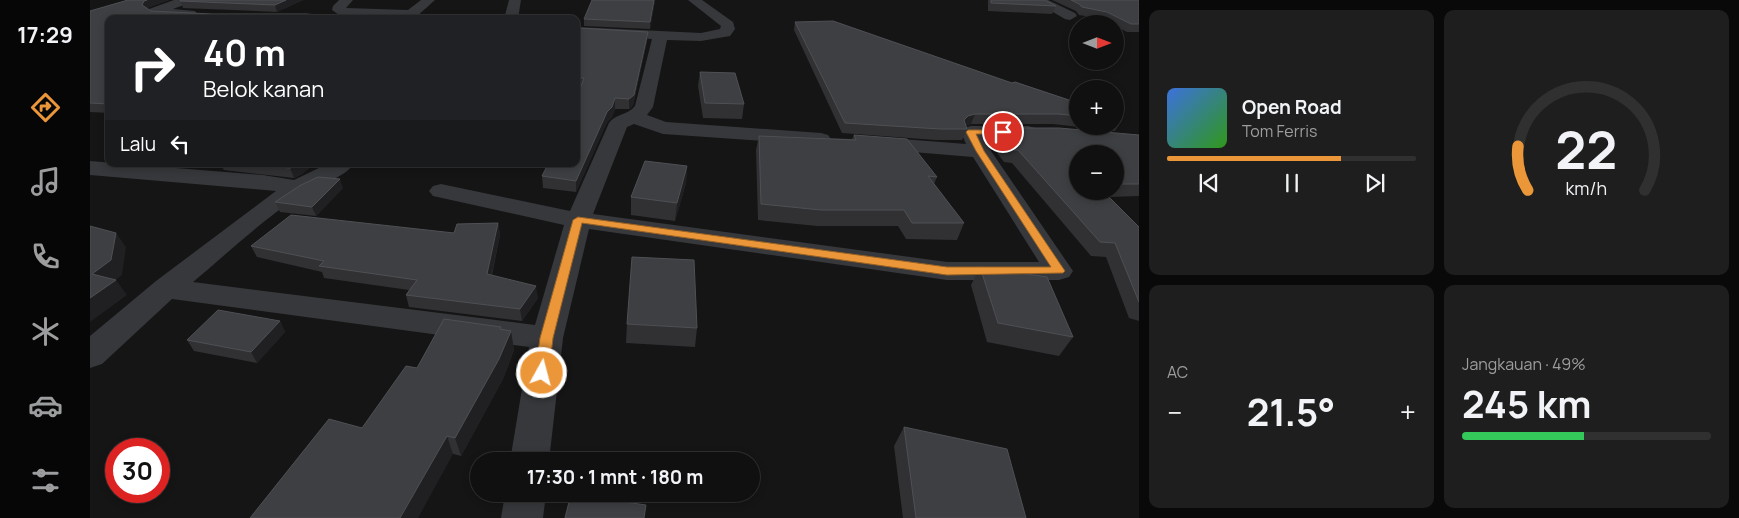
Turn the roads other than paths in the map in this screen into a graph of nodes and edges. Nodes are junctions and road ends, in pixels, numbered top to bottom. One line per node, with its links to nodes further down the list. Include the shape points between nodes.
1 (185, 0): 7 (street, via 154,12)
2 (347, 0): 3 (street, via 339,10 400,15 416,12)
3 (429, 0)
4 (515, 0): 8 (street)
5 (694, 0): 11 (street, via 728,25 725,33 701,37)
6 (1038, 0): 9 (street)
7 (204, 14)
8 (512, 15)
9 (1069, 16)
10 (580, 31): 11 (street)
11 (661, 34): 12 (street, via 644,107)
12 (634, 117): 14 (street, via 662,128); 19 (street, via 619,123)
13 (1044, 132): 14 (street, via 971,132)
14 (980, 151): 19 (street, via 1059,271 947,271)
15 (338, 167): 17 (street)
16 (90, 168): 17 (street)
17 (297, 187): 20 (street)
18 (442, 191): 19 (street)
19 (578, 220): 21 (street)
20 (166, 288): 21 (street); 22 (street)
21 (546, 338): 23 (street)
22 (90, 356)
23 (531, 452)
24 (525, 502): 25 (street)
25 (522, 518)

